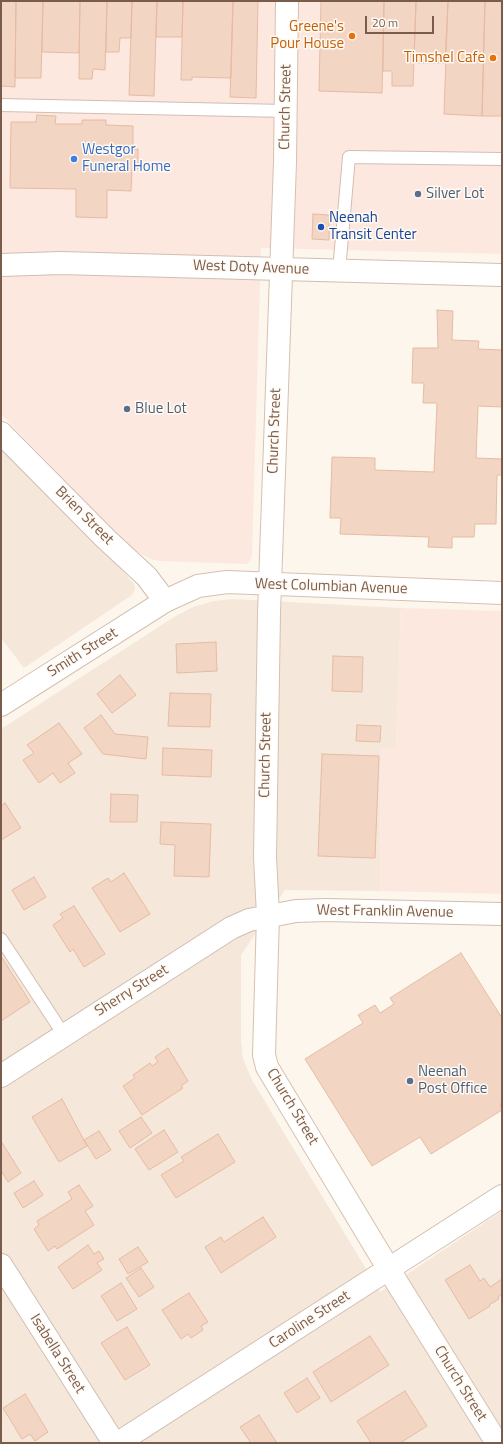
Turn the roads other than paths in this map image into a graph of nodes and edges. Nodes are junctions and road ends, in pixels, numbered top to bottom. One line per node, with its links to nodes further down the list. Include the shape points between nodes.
1 (287, 1): 3 (street, Church Street)
2 (1, 105): 3 (lane)
3 (286, 111): 6 (street, Church Street)
4 (502, 158): 7 (lane, via 349,157)
5 (1, 265): 6 (street, West Doty Avenue, via 61,263)
6 (281, 269): 7 (street, West Doty Avenue); 10 (street, Church Street)
7 (339, 271): 8 (street, West Doty Avenue)
8 (502, 275)
9 (1, 433): 12 (street, Brien Street, via 147,577)
10 (269, 585): 11 (street, West Columbian Avenue); 12 (street, West Columbian Avenue, via 227,582 211,584 198,586); 15 (street, Church Street, via 265,857)
11 (502, 593)
12 (165, 601): 13 (street, Smith Street)
13 (1, 705)
14 (502, 914): 15 (street, West Franklin Avenue, via 326,910)
15 (268, 915): 17 (street, Sherry Street, via 231,928); 21 (street, Church Street, via 264,1055 267,1067)
16 (1, 939): 17 (lane)
17 (64, 1035): 18 (street, Sherry Street)
18 (1, 1076)
19 (502, 1196): 21 (street, Caroline Street)
20 (1, 1264): 22 (street, Isabella Street)
21 (390, 1268): 23 (street, Caroline Street); 24 (street, Church Street)
22 (114, 1443)
23 (118, 1443)
24 (497, 1443)

